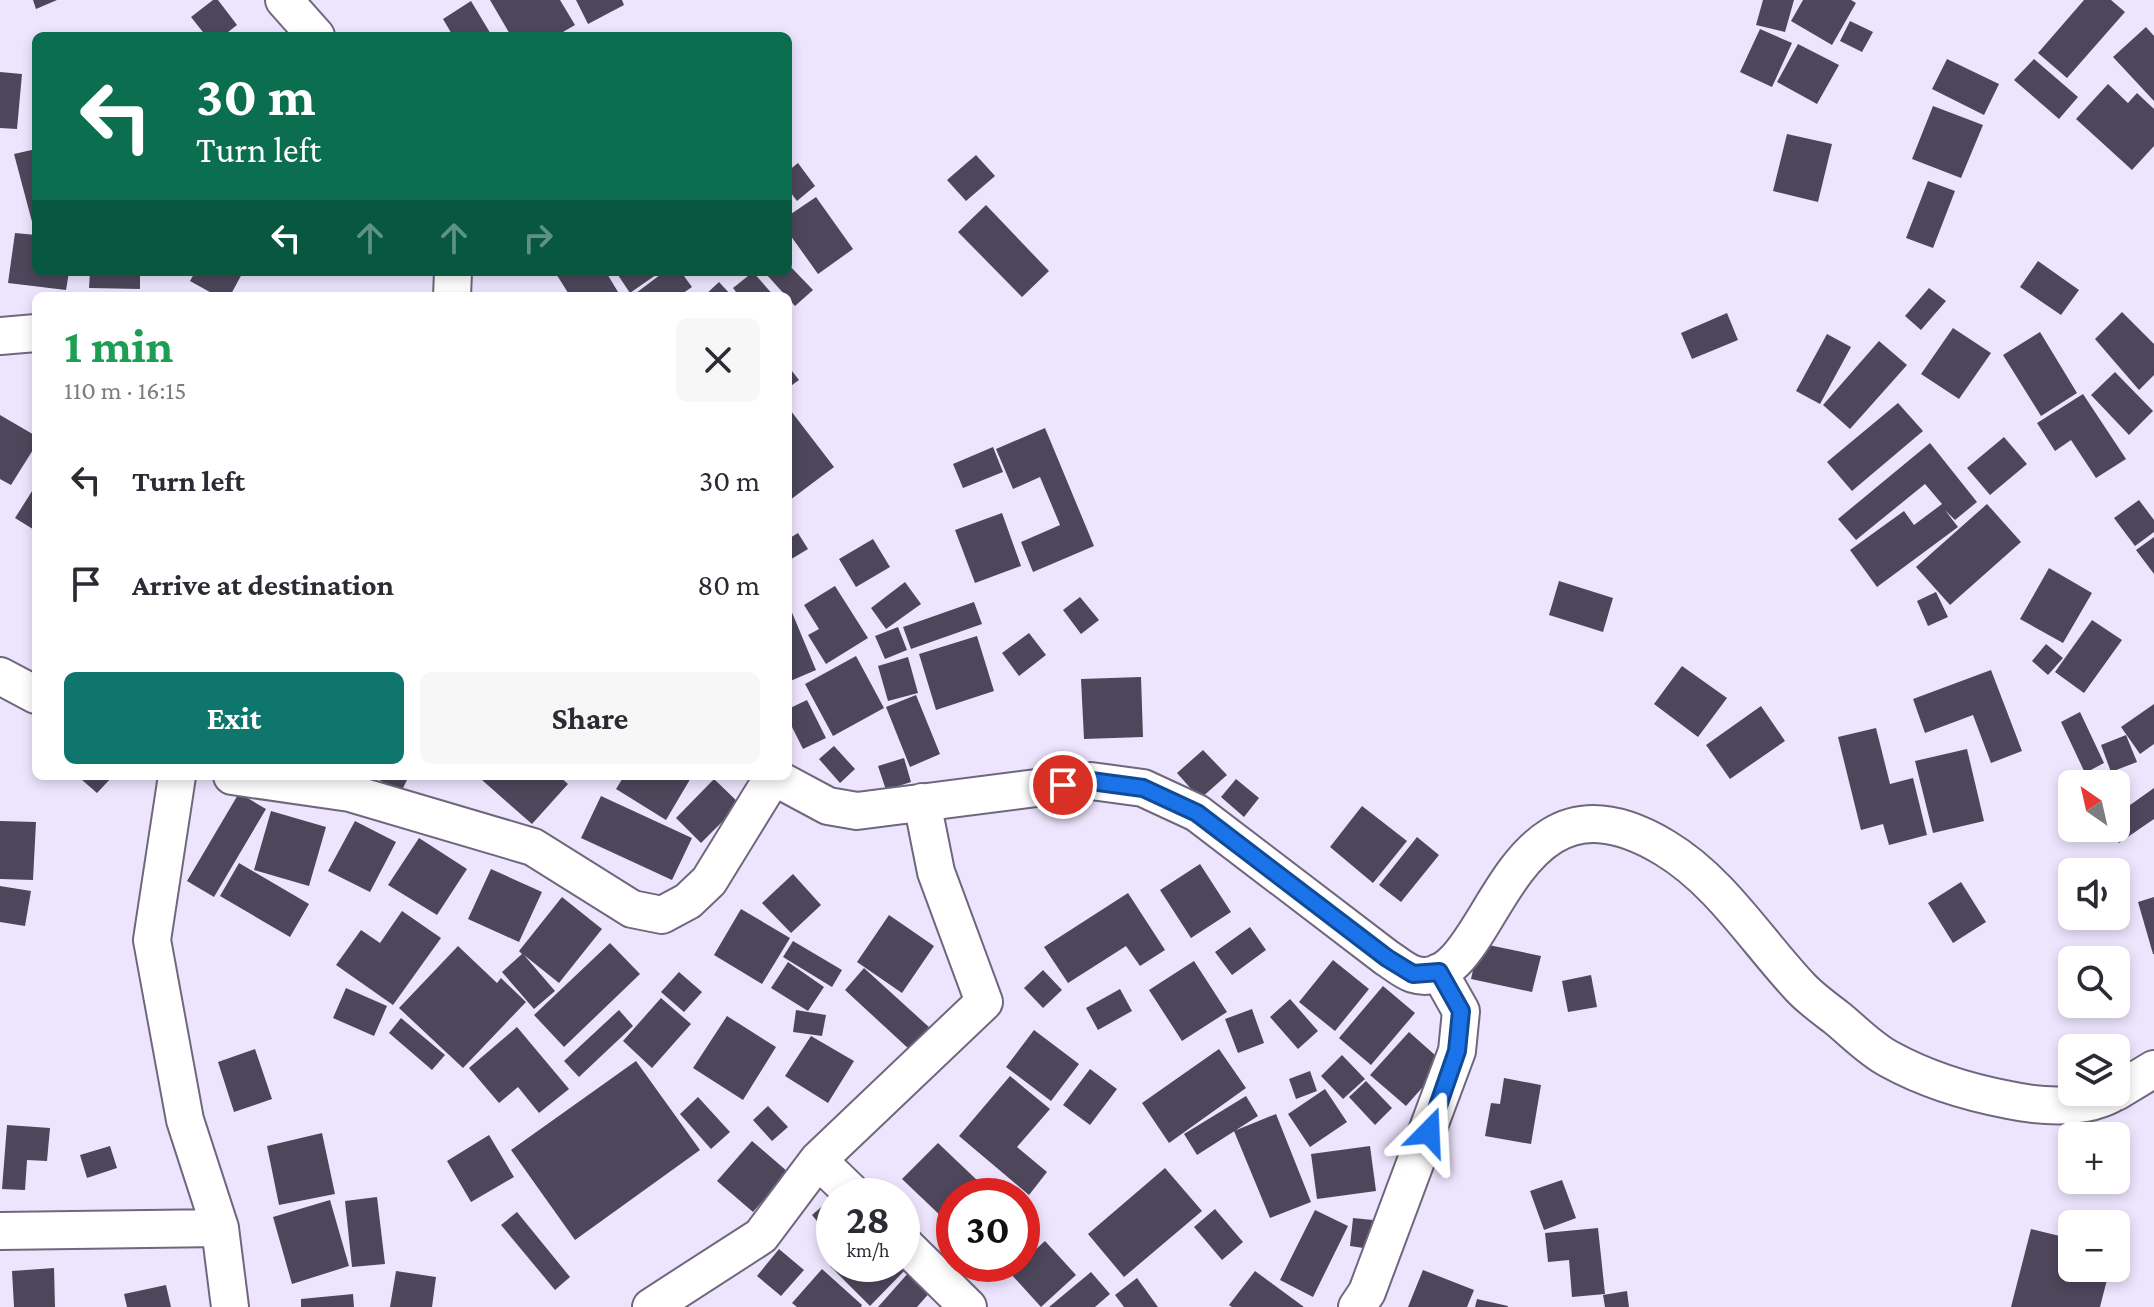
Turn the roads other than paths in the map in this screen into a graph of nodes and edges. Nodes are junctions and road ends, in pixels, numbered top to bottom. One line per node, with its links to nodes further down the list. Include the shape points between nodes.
1 (284, 0): 2 (street)
2 (312, 32)
3 (32, 333): 4 (street)
4 (0, 336)
5 (0, 676): 6 (street)
6 (32, 693)
7 (176, 780): 18 (street, via 152,940 185,1120)
8 (260, 780): 9 (street, via 350,793 533,847 632,909 662,915 709,881)
9 (770, 780)
10 (779, 780): 11 (street, via 828,806 857,811)
11 (922, 802): 12 (street, via 1091,781 1143,788 1197,813 1387,958 1413,974); 16 (street, via 936,872 984,1002)
12 (1439, 972): 15 (street, via 1457,961 1518,864 1557,833 1589,821 1623,827 1666,849 1716,889 1802,989 1887,1058 1962,1091 2037,1106); 24 (street, via 1461,1011 1457,1051 1373,1278)
13 (2154, 1069): 14 (street)
14 (2130, 1084)
15 (2058, 1104)
16 (818, 1160): 17 (street); 22 (street, via 761,1236)
17 (836, 1178)
18 (220, 1228): 19 (street); 21 (street)
19 (0, 1231)
20 (920, 1260): 23 (street)
21 (230, 1307)
22 (651, 1307)
23 (968, 1307)
24 (1357, 1307)

